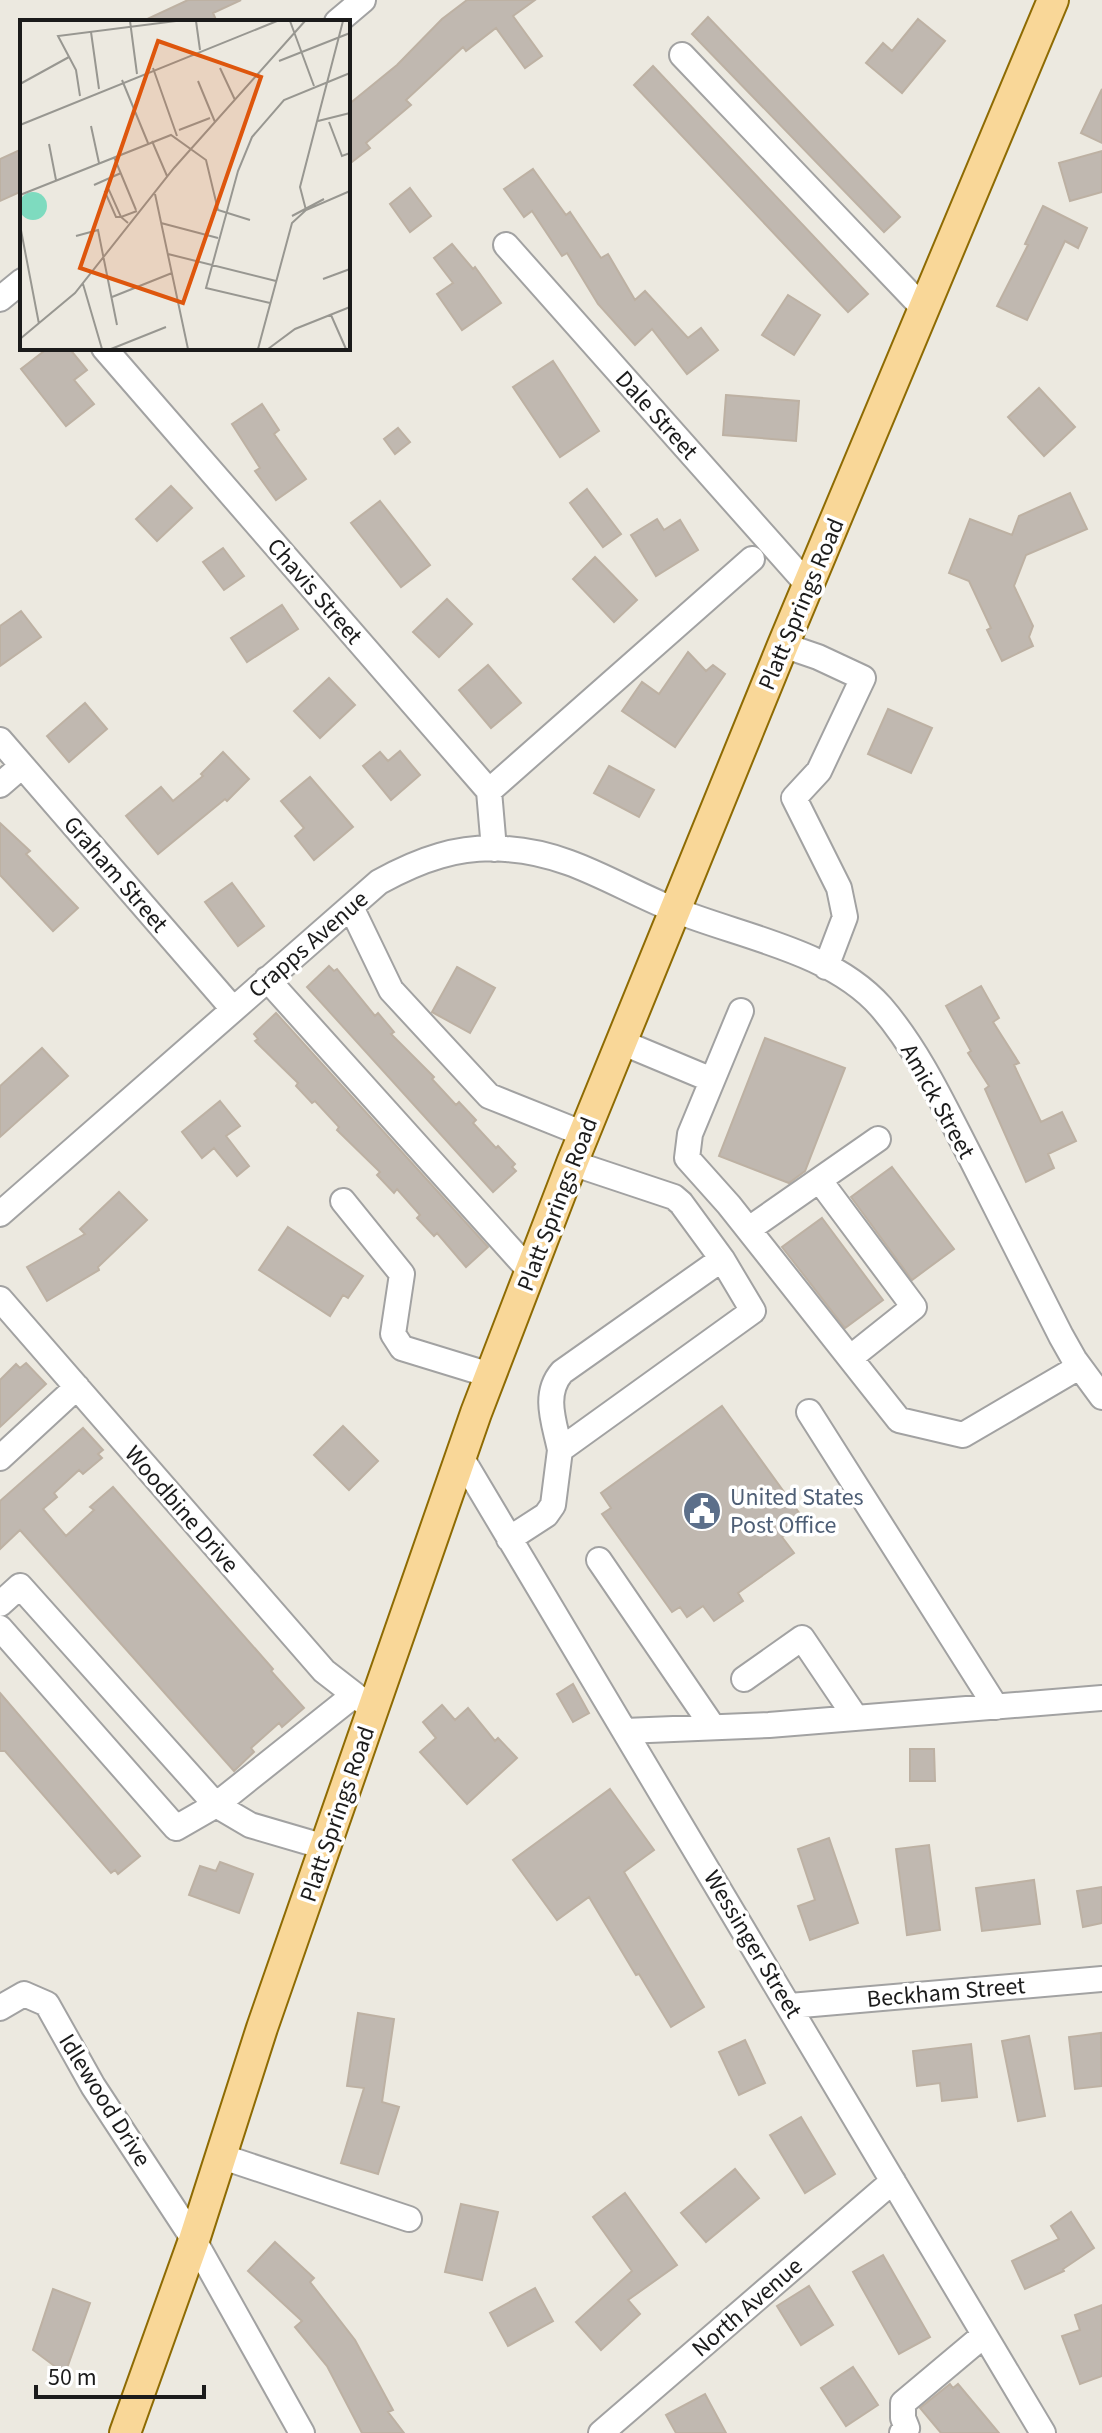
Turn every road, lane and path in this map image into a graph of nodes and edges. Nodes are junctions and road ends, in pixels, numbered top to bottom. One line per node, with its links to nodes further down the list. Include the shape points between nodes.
1 (363, 0): 3 (street)
2 (1053, 0): 8 (main road, Platt Springs Road)
3 (339, 20)
4 (682, 55): 8 (street)
5 (506, 245): 11 (street, Dale Street)
6 (20, 283): 7 (street)
7 (0, 299)
8 (925, 310): 11 (main road, Platt Springs Road)
9 (106, 350): 16 (street, Chavis Street)
10 (752, 559): 16 (street)
11 (808, 585): 12 (main road, Platt Springs Road)
12 (783, 645): 19 (main road, Platt Springs Road); 20 (street, via 863,678 819,771 794,798 839,888 845,917)
13 (0, 740): 14 (street, Graham Street)
14 (22, 766): 15 (street); 22 (street, Graham Street)
15 (0, 785)
16 (489, 791): 17 (street)
17 (494, 849): 18 (street, Crapps Avenue, via 432,856 379,882); 19 (street, Crapps Avenue, via 534,852 589,868)
18 (351, 907): 21 (street, Crapps Avenue); 26 (street, via 391,990 489,1096)
19 (675, 910): 20 (street, Amick Street); 24 (main road, Platt Springs Road)
20 (826, 967): 37 (street, Amick Street, via 852,981 880,1007 932,1081)
21 (267, 979): 22 (street, Crapps Avenue); 34 (street)
22 (233, 1009): 31 (street, Crapps Avenue)
23 (741, 1011): 25 (street)
24 (621, 1042): 25 (street); 26 (main road, Platt Springs Road)
25 (712, 1080): 32 (street, via 690,1134 687,1158)
26 (584, 1134): 28 (main road, Platt Springs Road)
27 (878, 1139): 29 (street)
28 (572, 1163): 33 (street, via 674,1197); 34 (main road, Platt Springs Road)
29 (820, 1181): 32 (street); 36 (street, via 914,1307)
30 (343, 1201): 38 (street, via 402,1274 393,1334 402,1348)
31 (0, 1214)
32 (749, 1229): 36 (street)
33 (722, 1259): 42 (street, via 555,1380 550,1402); 42 (street, via 752,1307 750,1316)
34 (530, 1271): 38 (main road, Platt Springs Road)
35 (0, 1299): 39 (street, Woodbine Drive)
36 (850, 1358): 37 (street, via 899,1420 963,1435)
37 (1079, 1367): 40 (street, Amick Street)
38 (490, 1375): 43 (main road, Platt Springs Road)
39 (77, 1387): 44 (street); 51 (street, Woodbine Drive, via 324,1671)
40 (1102, 1397)
41 (809, 1412): 52 (street)
42 (560, 1450): 45 (street, via 553,1505)
43 (461, 1457): 45 (street, Wessinger Street); 51 (main road, Platt Springs Road)
44 (0, 1458)
45 (509, 1539): 55 (street, Wessinger Street)
46 (599, 1560): 54 (street)
47 (0, 1604): 56 (street, via 20,1586)
48 (0, 1628): 56 (street, via 176,1828)
49 (744, 1679): 53 (street, via 802,1638)
50 (1102, 1698): 52 (street)
51 (364, 1702): 56 (street); 57 (main road, Platt Springs Road)
52 (996, 1707): 53 (street)
53 (856, 1718): 54 (street)
54 (713, 1727): 55 (street)
55 (625, 1731): 59 (street, Wessinger Street)
56 (216, 1805): 57 (street, via 250,1825)
57 (325, 1847): 61 (main road, Platt Springs Road)
58 (1102, 1979): 59 (street, Beckham Street)
59 (790, 2006): 62 (street, Wessinger Street)
60 (0, 2008): 64 (street, Idlewood Drive, via 24,1994 47,2004 93,2086)
61 (220, 2156): 63 (street); 64 (main road, Platt Springs Road)
62 (893, 2181): 65 (street, Wessinger Street); 68 (street, North Avenue)
63 (409, 2219)
64 (194, 2240): 66 (main road, Platt Springs Road); 67 (street)
65 (984, 2335): 69 (street, via 903,2403 907,2428); 70 (street, Wessinger Street)
66 (125, 2433)
67 (302, 2433)
68 (601, 2433)
69 (902, 2433)
70 (1043, 2433)

